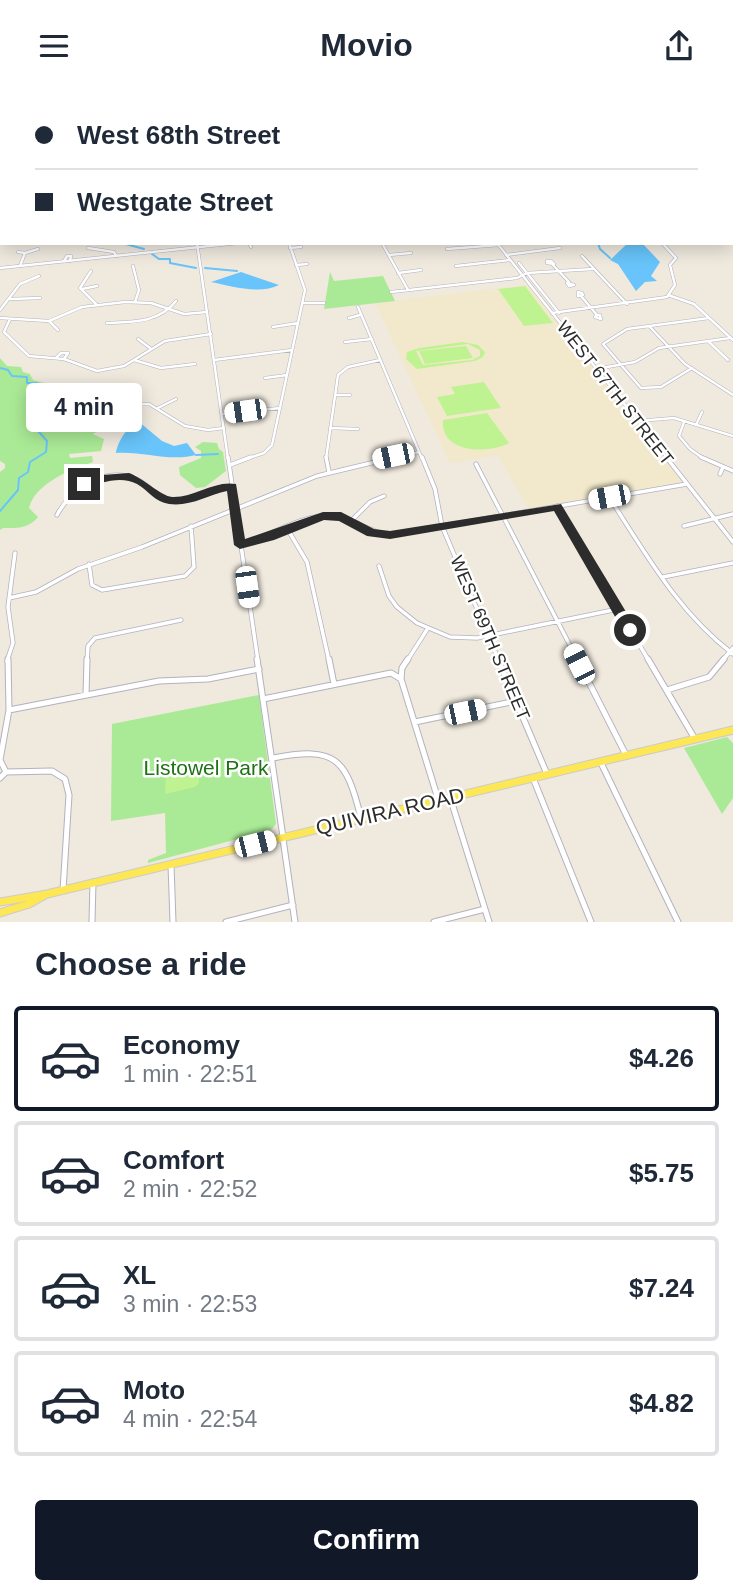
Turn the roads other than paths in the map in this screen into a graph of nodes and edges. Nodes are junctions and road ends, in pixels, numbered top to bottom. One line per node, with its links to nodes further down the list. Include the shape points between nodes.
1 (198, 245): 17 (main road); 54 (street)
2 (383, 245): 15 (street)
3 (488, 245): 10 (street)
4 (499, 245): 16 (street, WEST 67TH STREET)
5 (664, 245): 40 (street, via 678,257 670,265 675,283)
6 (289, 246): 7 (street); 23 (street)
7 (300, 247)
8 (88, 248): 17 (street, via 107,249)
9 (38, 249): 13 (street)
10 (447, 249)
11 (560, 249): 16 (street)
12 (18, 252): 13 (street)
13 (25, 253): 24 (street)
14 (411, 253): 15 (street)
15 (389, 255): 32 (street)
16 (506, 255): 19 (street, WEST 67TH STREET)
17 (116, 256): 24 (main road)
18 (582, 256): 28 (street)
19 (510, 260): 26 (street); 33 (street, WEST 67TH STREET)
20 (307, 264): 23 (street)
21 (519, 264): 33 (street, WEST 67TH STREET)
22 (552, 264): 31 (street)
23 (296, 265): 46 (street, via 305,286)
24 (20, 266): 27 (main road)
25 (133, 266): 45 (street, via 139,290)
26 (456, 266)
27 (0, 268)
28 (593, 269): 31 (street); 49 (street)
29 (421, 270): 32 (street)
30 (91, 271): 37 (street)
31 (558, 271): 33 (street); 35 (street)
32 (398, 272): 38 (street)
33 (525, 274): 38 (street); 55 (street, WEST 67TH STREET); 56 (street, WEST 67TH STREET)
34 (39, 276): 43 (street, via 22,282)
35 (569, 282)
36 (97, 286): 37 (street)
37 (81, 290): 48 (street)
38 (408, 290): 39 (street)
39 (391, 292)
40 (668, 295): 49 (street); 61 (street, via 689,301)
41 (581, 296): 51 (street)
42 (40, 298): 43 (street)
43 (10, 299): 52 (street)
44 (176, 301): 53 (street)
45 (135, 302): 48 (street); 53 (street)
46 (303, 303): 47 (street); 65 (street)
47 (324, 303)
48 (96, 304): 63 (street)
49 (627, 304): 51 (street)
50 (358, 307): 57 (street, WEST 69TH STREET)
51 (591, 307): 56 (street); 58 (street)
52 (0, 310)
53 (167, 310): 54 (street); 64 (street, via 143,321)
54 (207, 312): 69 (street)
55 (552, 313): 56 (street); 87 (street, WEST 67TH STREET)
56 (559, 313)
57 (361, 315): 60 (street); 71 (street, WEST 69TH STREET)
58 (597, 315)
59 (0, 318): 62 (street)
60 (349, 318)
61 (709, 318): 66 (street); 72 (street)
62 (10, 319): 63 (street); 78 (street, via 4,332 27,354)
63 (49, 321): 68 (street)
64 (107, 323)
65 (298, 323): 67 (street); 77 (street)
66 (649, 325): 75 (street); 85 (street, via 607,339 604,346)
67 (273, 327)
68 (58, 330)
69 (211, 334): 76 (street, via 176,338); 81 (street)
70 (138, 339): 76 (street)
71 (372, 339): 74 (street); 82 (street, WEST 69TH STREET)
72 (732, 339): 73 (street)
73 (708, 341): 75 (street); 83 (street)
74 (345, 342)
75 (669, 346): 85 (street); 86 (street)
76 (151, 348): 80 (street)
77 (292, 350): 81 (street); 88 (street)
78 (56, 358): 79 (street); 79 (street, via 67,352)
79 (64, 359): 80 (street, via 97,371 120,368)
80 (134, 360): 84 (street, via 162,368)
81 (214, 360): 98 (street)
82 (380, 360): 90 (street, via 342,370); 106 (street, WEST 69TH STREET)
83 (728, 361)
84 (195, 364)
85 (620, 366): 86 (street, via 645,389 661,387); 87 (street)
86 (692, 368): 92 (street)
87 (596, 369): 99 (street, WEST 67TH STREET)
88 (287, 375): 89 (street); 96 (street)
89 (265, 378)
90 (335, 395): 91 (street); 103 (street)
91 (350, 395)
92 (733, 395)
93 (176, 399): 95 (street)
94 (109, 406): 95 (street, via 142,403)
95 (158, 408): 102 (street, via 185,426 208,431)
96 (280, 408): 98 (street); 108 (street, via 270,449)
97 (702, 412): 101 (street)
98 (222, 414): 102 (street)
99 (636, 421): 100 (street); 113 (street, WEST 67TH STREET)
100 (684, 421): 101 (street); 109 (street, via 679,433 683,442 697,457)
101 (696, 425): 105 (street)
102 (224, 428): 108 (street)
103 (330, 428): 104 (street); 111 (street)
104 (358, 429)
105 (733, 436)
106 (419, 452): 111 (street); 125 (street, WEST 69TH STREET, via 435,489)
107 (476, 464): 121 (street)
108 (230, 465): 114 (street)
109 (723, 467): 110 (street); 112 (street)
110 (733, 471)
111 (329, 472): 118 (street)
112 (720, 474)
113 (687, 484): 116 (street); 122 (street, WEST 67TH STREET)
114 (232, 486): 118 (street); 120 (street, via 172,501 135,479 102,478 73,491)
115 (384, 496): 123 (street, via 370,502)
116 (609, 497): 117 (street); 134 (street)
117 (557, 506): 121 (street); 136 (street)
118 (235, 508): 124 (street); 129 (street)
119 (733, 514): 122 (street)
120 (57, 515)
121 (503, 516): 125 (street); 138 (street)
122 (715, 519): 126 (street); 128 (street, WEST 67TH STREET)
123 (351, 521): 125 (street, via 383,535); 127 (street, via 323,516)
124 (191, 526): 132 (street); 132 (street, via 194,567 185,576 102,590 94,587)
125 (443, 526): 140 (street, WEST 69TH STREET)
126 (684, 526)
127 (288, 529): 129 (street); 146 (street, via 307,562)
128 (733, 542)
129 (240, 545): 143 (street)
130 (15, 553): 135 (street)
131 (733, 563): 134 (street)
132 (89, 564): 135 (street, via 37,592)
133 (379, 566): 139 (street, via 397,607)
134 (663, 577): 141 (street, via 697,624)
135 (9, 597): 151 (street, via 13,639 6,665)
136 (618, 610): 138 (street); 147 (street)
137 (180, 620): 148 (street, via 95,638 88,646)
138 (557, 622): 140 (street); 155 (street)
139 (428, 628): 140 (street, via 459,639); 142 (street)
140 (488, 636): 150 (street, WEST 69TH STREET)
141 (732, 651): 147 (street, via 709,677)
142 (402, 667): 144 (street); 145 (street)
143 (258, 669): 148 (street); 149 (street)
144 (391, 673): 145 (street); 146 (street)
145 (401, 678): 152 (street)
146 (334, 684): 149 (street)
147 (666, 690): 154 (street)
148 (86, 695): 151 (street)
149 (263, 699): 156 (street)
150 (516, 701): 152 (street); 159 (street, WEST 69TH STREET)
151 (9, 710): 158 (street, via 0,760)
152 (415, 723): 163 (street)
153 (733, 730): 154 (main road, QUIVIRA ROAD)
154 (695, 739): 155 (main road, QUIVIRA ROAD)
155 (626, 755): 157 (main road, QUIVIRA ROAD)
156 (271, 758): 164 (street, via 304,751 331,757 352,780); 165 (street)
157 (600, 761): 159 (main road, QUIVIRA ROAD); 181 (street)
158 (6, 772): 161 (street); 168 (street, via 19,775 44,770 58,772 65,779 69,795)
159 (547, 774): 160 (main road, QUIVIRA ROAD)
160 (533, 777): 162 (main road, QUIVIRA ROAD); 180 (street)
161 (0, 778)
162 (449, 797): 163 (main road, QUIVIRA ROAD); 172 (street)
163 (438, 799): 164 (main road, QUIVIRA ROAD)
164 (361, 818): 165 (main road, QUIVIRA ROAD)
165 (283, 837): 166 (main road, QUIVIRA ROAD); 171 (street)
166 (171, 864): 167 (main road, QUIVIRA ROAD); 175 (street)
167 (93, 882): 168 (main road, QUIVIRA ROAD); 174 (street)
168 (63, 890): 169 (main road, QUIVIRA ROAD)
169 (47, 894): 170 (main road, QUIVIRA ROAD); 173 (main road, QUIVIRA ROAD)
170 (0, 902)
171 (293, 905): 176 (street); 177 (street)
172 (485, 909): 178 (street); 179 (street)
173 (0, 913)
174 (92, 922)
175 (173, 922)
176 (226, 922)
177 (295, 922)
178 (434, 922)
179 (489, 922)
180 (591, 922)
181 (678, 922)

